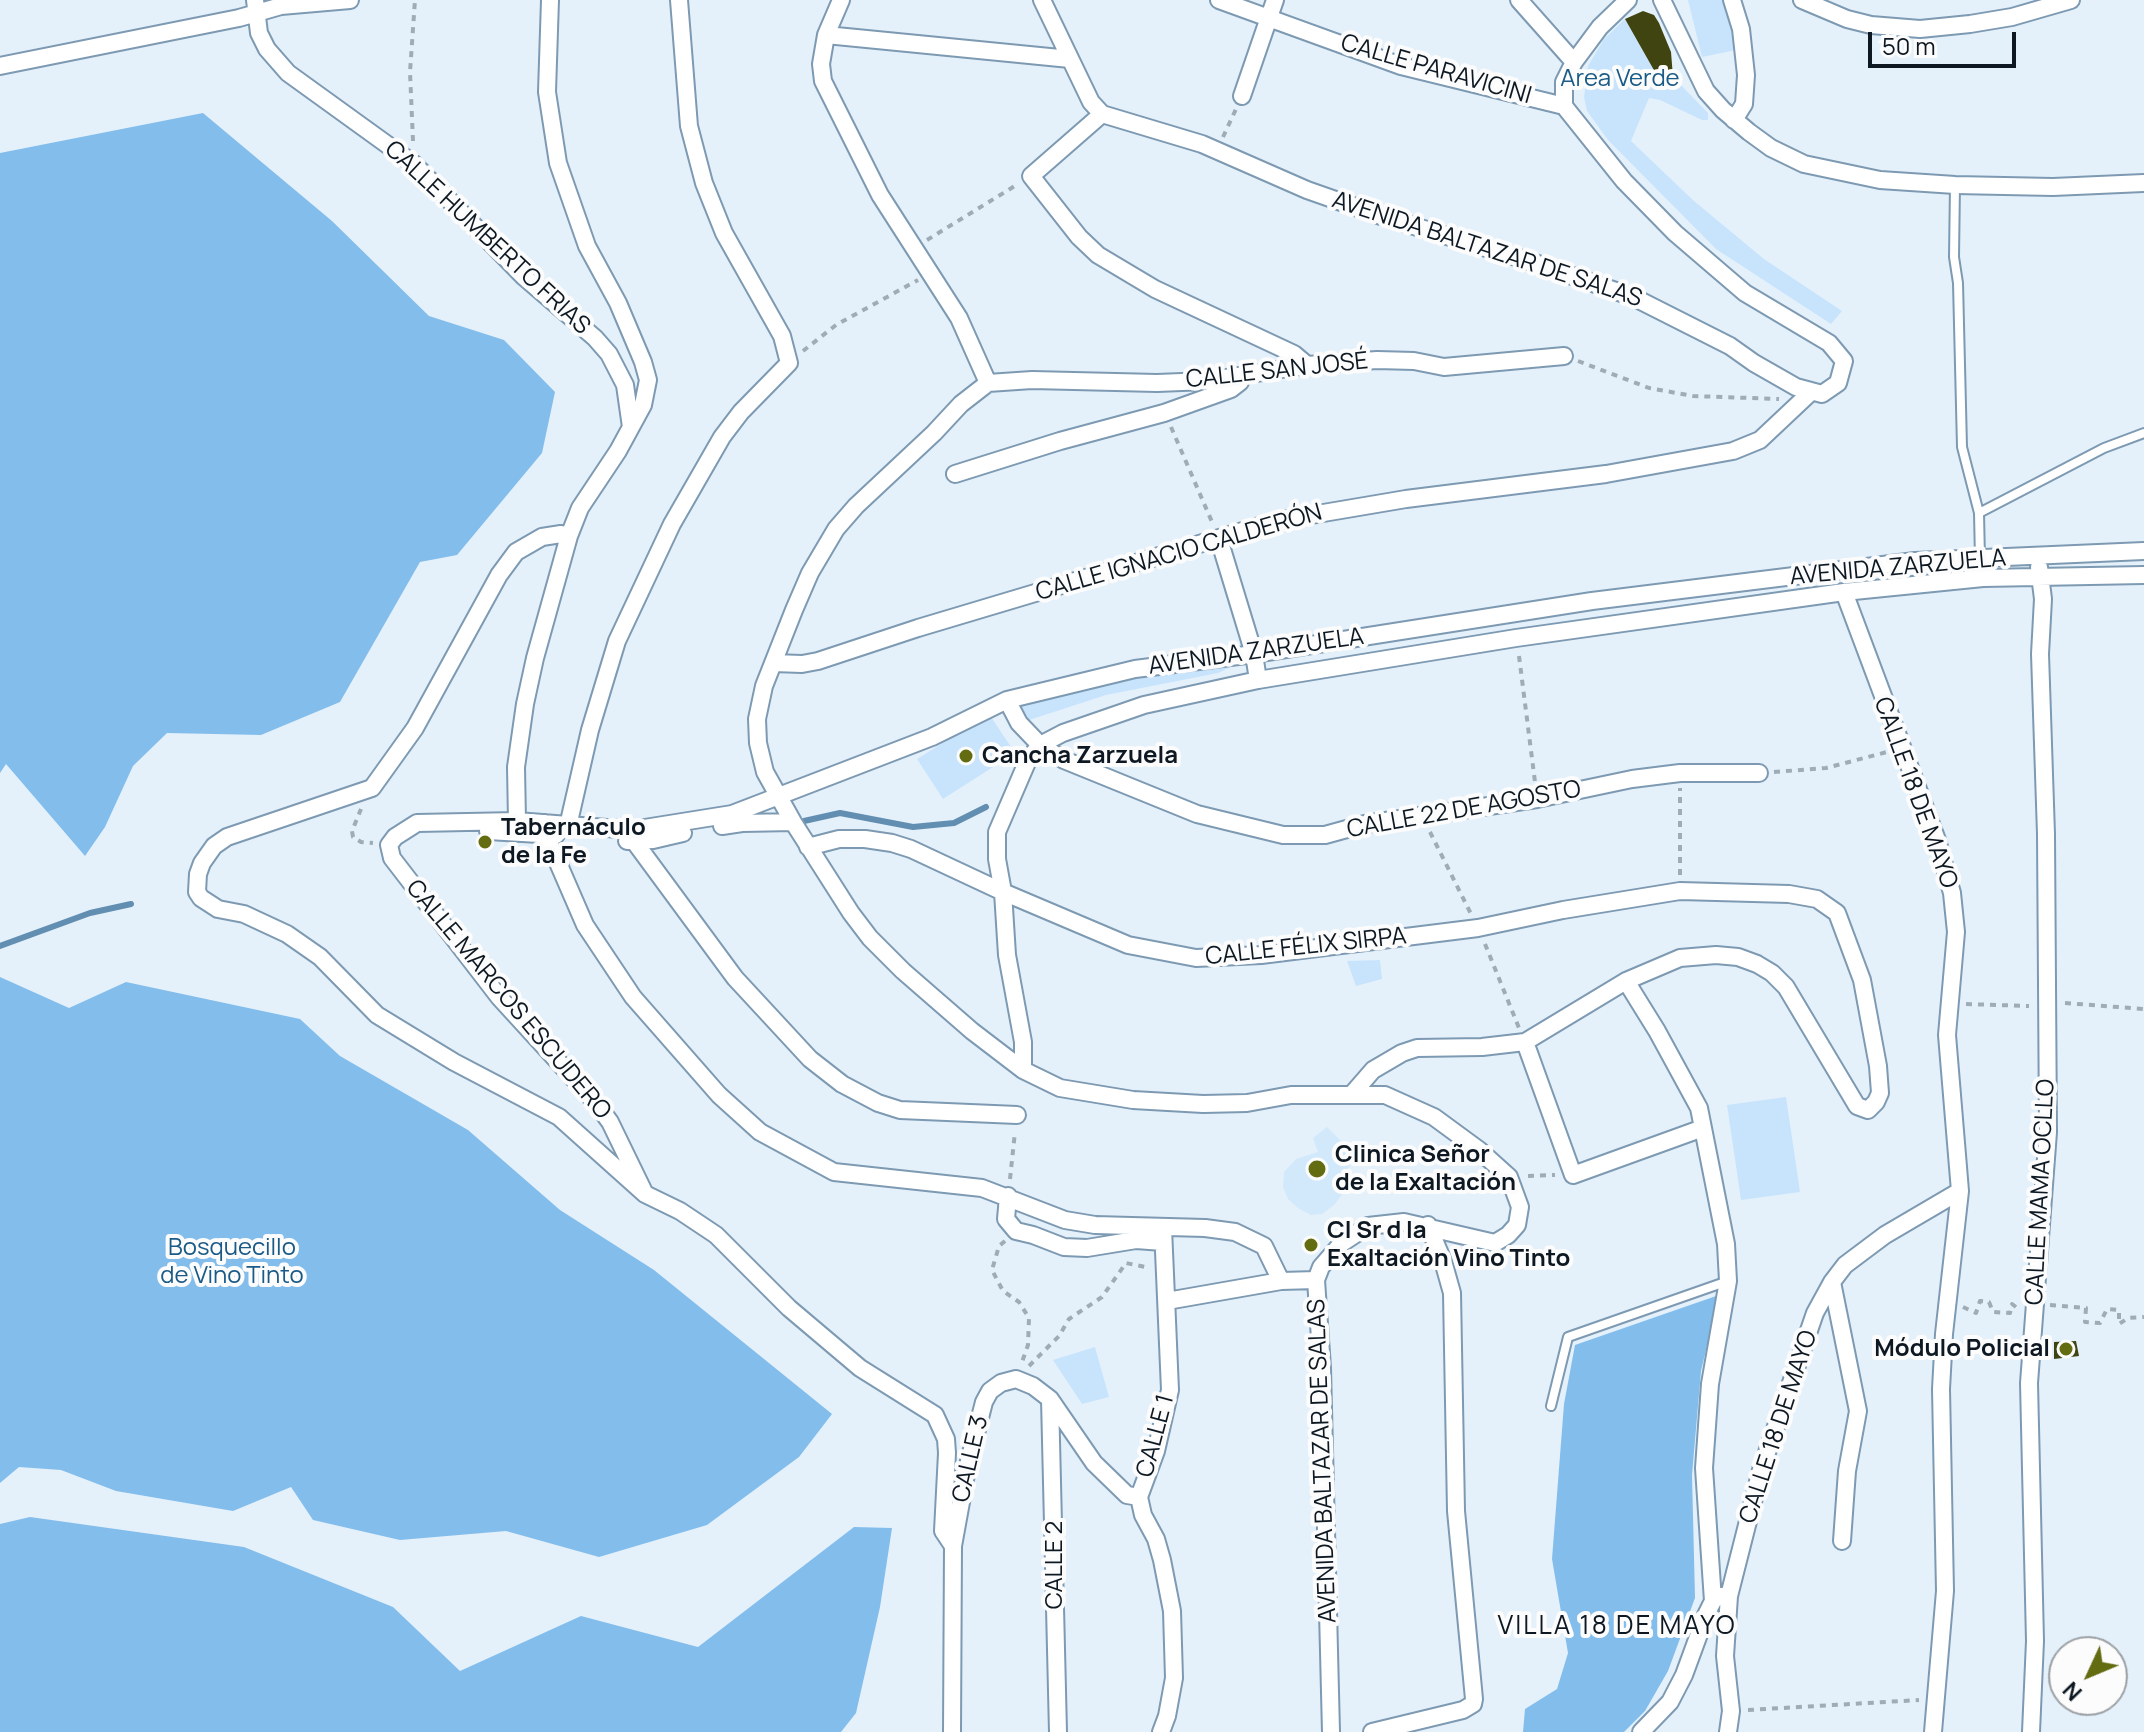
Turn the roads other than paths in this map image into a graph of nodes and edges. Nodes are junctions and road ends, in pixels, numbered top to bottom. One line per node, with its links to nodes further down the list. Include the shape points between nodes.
1 (350, 0): 14 (street)
2 (550, 0): 31 (street, via 547,92 558,163 587,246 618,303 648,380)
3 (679, 0): 53 (street, via 689,126 704,183 724,233 782,336 789,363 722,437 672,524 617,641)
4 (841, 0): 16 (street)
5 (1042, 0): 17 (street)
6 (1219, 0): 15 (street, CALLE PARAVICINI)
7 (1275, 0): 15 (street)
8 (1519, 0): 18 (street)
9 (1628, 0): 18 (street)
10 (1662, 0): 23 (street, via 1706,91)
11 (1732, 0): 23 (street, via 1746,75 1744,104)
12 (1802, 0): 13 (street, via 1859,22 1920,29 2012,17)
13 (2071, 0)
14 (255, 7): 19 (street); 31 (street, CALLE HUMBERTO FRIAS, via 259,33 288,73 414,164 524,277 595,338 625,385)
15 (1269, 18): 20 (street); 21 (street, CALLE PARAVICINI, via 1401,66)
16 (826, 35): 17 (street); 29 (street, via 821,64 829,98 880,195 959,318)
17 (1070, 59): 22 (street)
18 (1574, 62): 21 (street, via 1564,82)
19 (0, 66)
20 (1242, 96)
21 (1564, 106): 30 (street, via 1624,181 1685,242 1745,293 1829,343 1844,361 1838,383 1822,394)
22 (1102, 114): 27 (street, via 1031,176 1079,237 1098,255 1155,289 1294,354); 30 (street, AVENIDA BALTAZAR DE SALAS, via 1216,150 1307,190 1633,297)
23 (1734, 120): 25 (street, via 1771,148 1804,164 1880,180)
24 (2144, 183): 25 (street)
25 (1955, 185): 34 (lane, via 1962,447)
26 (1564, 356): 27 (street, CALLE SAN JOSÉ, via 1444,367 1389,360)
27 (1307, 365): 28 (street, CALLE SAN JOSÉ)
28 (1240, 377): 29 (street, CALLE SAN JOSÉ, via 1157,383); 33 (street, via 1231,389 1164,413)
29 (988, 383): 45 (street, via 836,529 810,573)
30 (1803, 390): 36 (street, CALLE IGNACIO CALDERÓN, via 1760,440 1733,451 1606,474 1323,511)
31 (631, 427): 35 (street, via 580,508)
32 (2144, 433): 34 (lane)
33 (955, 474)
34 (1979, 513): 39 (lane)
35 (569, 536): 51 (street, via 525,704 516,767); 66 (street, via 542,537 516,552 415,728 366,792 227,837 202,863 197,884 201,898 218,909 257,919 320,957 377,1015 559,1117)
36 (1219, 539): 44 (street); 45 (street, CALLE IGNACIO CALDERÓN, via 818,661)
37 (2144, 551): 38 (street, AVENIDA ZARZUELA)
38 (2037, 555): 39 (street, AVENIDA ZARZUELA); 40 (street, CALLE MAMA OCLLO)
39 (1980, 559): 42 (lane); 44 (street, AVENIDA ZARZUELA, via 1915,561 1592,601)
40 (2040, 575): 41 (street, AVENIDA ZARZUELA); 42 (street, AVENIDA ZARZUELA); 92 (street, CALLE MAMA OCLLO, via 2048,1132 2029,1313 2035,1641)
41 (2144, 575)
42 (1983, 578): 43 (street, AVENIDA ZARZUELA)
43 (1844, 592): 46 (street, AVENIDA ZARZUELA); 65 (street, CALLE 18 DE MAYO, via 1952,893 1956,932 1947,1035)
44 (1254, 654): 46 (street); 47 (street, AVENIDA ZARZUELA, via 1135,669)
45 (773, 663): 50 (street, via 757,719 765,772)
46 (1258, 680): 48 (street, AVENIDA ZARZUELA, via 1144,705)
47 (1007, 700): 48 (street); 50 (street, AVENIDA ZARZUELA, via 932,737)
48 (1040, 745): 49 (street, CALLE 22 DE AGOSTO, via 1064,760 1197,814 1283,835 1325,835 1632,779); 58 (street, via 1028,760 997,832)
49 (1759, 773)
50 (778, 795): 52 (street); 55 (street, AVENIDA ZARZUELA, via 750,809)
51 (517, 821): 54 (street, AVENIDA ZARZUELA); 56 (street, AVENIDA ZARZUELA, via 417,823)
52 (793, 822): 55 (street); 57 (street)
53 (568, 826): 54 (street, AVENIDA ZARZUELA); 55 (street, AVENIDA ZARZUELA)
54 (546, 829): 55 (street); 56 (street, via 434,830); 67 (street, via 585,925 633,997 719,1095 760,1132 834,1172 982,1188)
55 (633, 836): 63 (street, via 735,978 810,1059 842,1084 900,1110)
56 (392, 844): 66 (street, CALLE MARCOS ESCUDERO, via 499,997 610,1122)
57 (808, 847): 58 (street, CALLE FÉLIX SIRPA, via 839,839 892,843); 61 (street, via 870,938 961,1022)
58 (1003, 892): 59 (street, CALLE FÉLIX SIRPA, via 1128,945 1196,958 1478,928 1680,891 1817,899 1837,913 1862,980 1878,1066 1876,1102 1865,1110 1852,1101 1786,987 1757,964 1716,955 1680,958); 61 (street)
59 (1626, 981): 60 (street); 64 (street, via 1693,1098)
60 (1525, 1042): 62 (street, via 1417,1048 1373,1070); 64 (street, via 1573,1175)
61 (1023, 1070): 62 (street, via 1060,1088 1161,1102 1247,1103)
62 (1353, 1093): 68 (street, AVENIDA BALTAZAR DE SALAS, via 1385,1095 1434,1117 1509,1177 1520,1207 1517,1225 1495,1243)
63 (1017, 1115)
64 (1703, 1128): 72 (street)
65 (1960, 1191): 73 (street, CALLE 18 DE MAYO, via 1885,1235 1845,1265); 91 (street, CALLE 18 DE MAYO, via 1941,1389 1945,1591)
66 (645, 1194): 79 (street, via 700,1222 860,1368 935,1415 947,1453 943,1531)
67 (1008, 1196): 69 (street, via 1065,1220); 69 (street, via 1006,1219 1016,1231 1064,1247)
68 (1428, 1225): 70 (street, AVENIDA BALTAZAR DE SALAS, via 1368,1226 1342,1243); 82 (street, via 1452,1293 1456,1511 1474,1699 1469,1708)
69 (1163, 1235): 71 (street, via 1205,1228 1235,1232 1264,1246); 74 (street, CALLE 1)
70 (1316, 1280): 71 (street); 86 (street, AVENIDA BALTAZAR DE SALAS)
71 (1281, 1281): 74 (street)
72 (1728, 1281): 76 (lane, via 1568,1337); 81 (street, via 1710,1384 1704,1468)
73 (1832, 1282): 78 (street, via 1858,1411); 80 (street, CALLE 18 DE MAYO, via 1815,1313 1761,1470)
74 (1167, 1301): 77 (street, CALLE 1, via 1170,1390)
75 (1050, 1399): 77 (street, via 1094,1463 1127,1495); 79 (street, CALLE 3, via 1016,1379 990,1391 967,1469); 84 (street, CALLE 2)
76 (1551, 1406)
77 (1139, 1497): 85 (street, CALLE 1, via 1156,1539 1172,1611 1174,1678)
78 (1842, 1541)
79 (953, 1546): 83 (street, CALLE 3)
80 (1729, 1596): 81 (street); 90 (street, CALLE 18 DE MAYO)
81 (1713, 1601): 89 (street, via 1670,1702)
82 (1443, 1713): 87 (street); 88 (street)
83 (952, 1732)
84 (1058, 1732)
85 (1161, 1732)
86 (1331, 1732)
87 (1372, 1732)
88 (1430, 1732)
89 (1641, 1732)
90 (1728, 1732)
91 (1933, 1732)
92 (2031, 1732)

